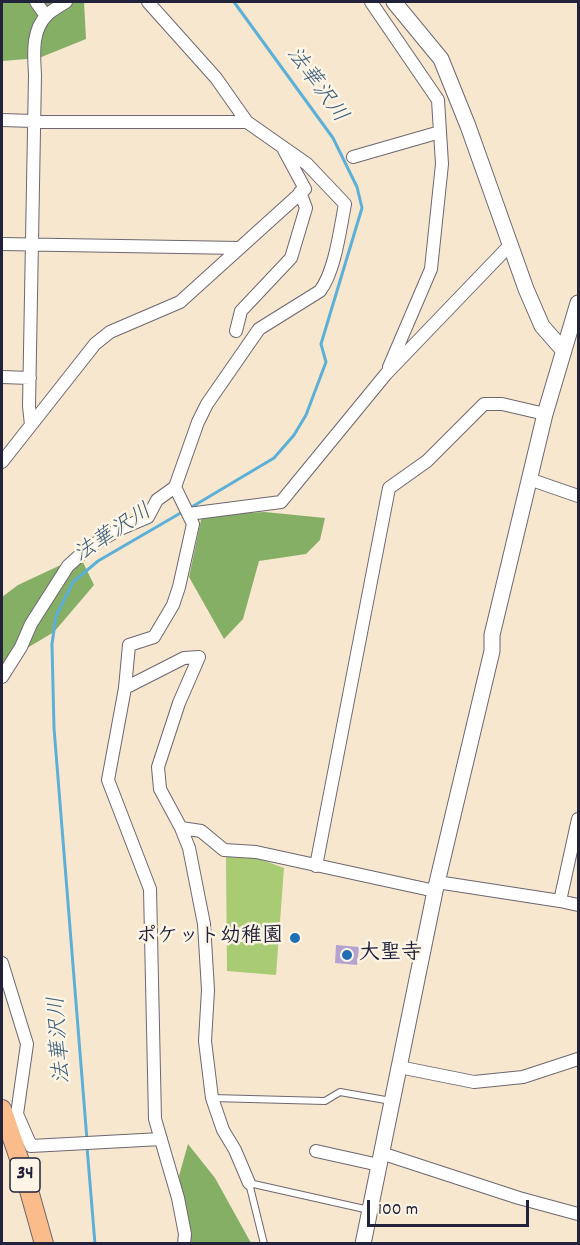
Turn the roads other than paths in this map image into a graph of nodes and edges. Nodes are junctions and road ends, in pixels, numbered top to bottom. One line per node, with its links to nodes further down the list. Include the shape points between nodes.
1 (36, 2): 6 (street)
2 (66, 2): 6 (street)
3 (148, 2): 9 (street, via 216,78)
4 (371, 2): 10 (street, via 438,100)
5 (394, 2): 16 (street, via 441,59)
6 (46, 16): 8 (street, via 33,49)
7 (2, 120): 8 (street)
8 (33, 122): 9 (street); 15 (street)
9 (247, 122): 11 (street)
10 (440, 132): 12 (street); 21 (street, via 442,164 431,269)
11 (282, 146): 13 (street, via 304,189); 28 (street, via 307,164 345,204 327,282 320,291 259,329 207,404)
12 (353, 157)
13 (300, 192): 17 (street); 19 (street, via 306,208 291,258 241,312)
14 (2, 244): 15 (street)
15 (31, 244): 17 (street); 23 (street)
16 (510, 245): 20 (street, via 542,326); 21 (street)
17 (240, 248): 25 (street, via 180,302 110,332 95,344)
18 (579, 303): 20 (street)
19 (236, 331)
20 (564, 351): 24 (street)
21 (386, 374): 30 (street, via 281,502)
22 (2, 377): 23 (street)
23 (30, 378): 25 (street)
24 (545, 414): 27 (street); 35 (street, via 484,404 427,461 389,488)
25 (31, 425): 26 (street)
26 (2, 462)
27 (529, 479): 29 (street); 36 (street)
28 (175, 487): 30 (street); 31 (street, via 156,500 148,517 89,547 68,566)
29 (579, 496)
30 (188, 514): 32 (street, via 193,524 173,605 154,637 129,645)
31 (2, 677)
32 (125, 688): 34 (street, via 184,658 199,657 158,767 160,789); 45 (street, via 108,780 150,890 155,1119)
33 (579, 819): 37 (street)
34 (181, 828): 35 (street, via 201,831 224,850 256,852); 42 (street, via 189,848 204,924 208,990 205,1041)
35 (316, 866): 36 (street)
36 (436, 886): 37 (street); 41 (street)
37 (560, 901): 38 (street)
38 (579, 905)
39 (2, 963): 44 (street, via 27,1044)
40 (579, 1059): 41 (street, via 523,1077 474,1082)
41 (399, 1067): 43 (street)
42 (212, 1098): 43 (lane, via 325,1101 339,1092); 48 (street, via 223,1131)
43 (392, 1101): 47 (street)
44 (8, 1113): 45 (street, via 31,1146); 52 (main road, 34)
45 (161, 1139): 53 (street, via 178,1198)
46 (316, 1151): 47 (street)
47 (380, 1159): 49 (street); 50 (street)
48 (249, 1183): 49 (lane); 54 (lane)
49 (370, 1210): 51 (street)
50 (579, 1214)
51 (364, 1243)
52 (44, 1244)
53 (184, 1244)
54 (264, 1244)

